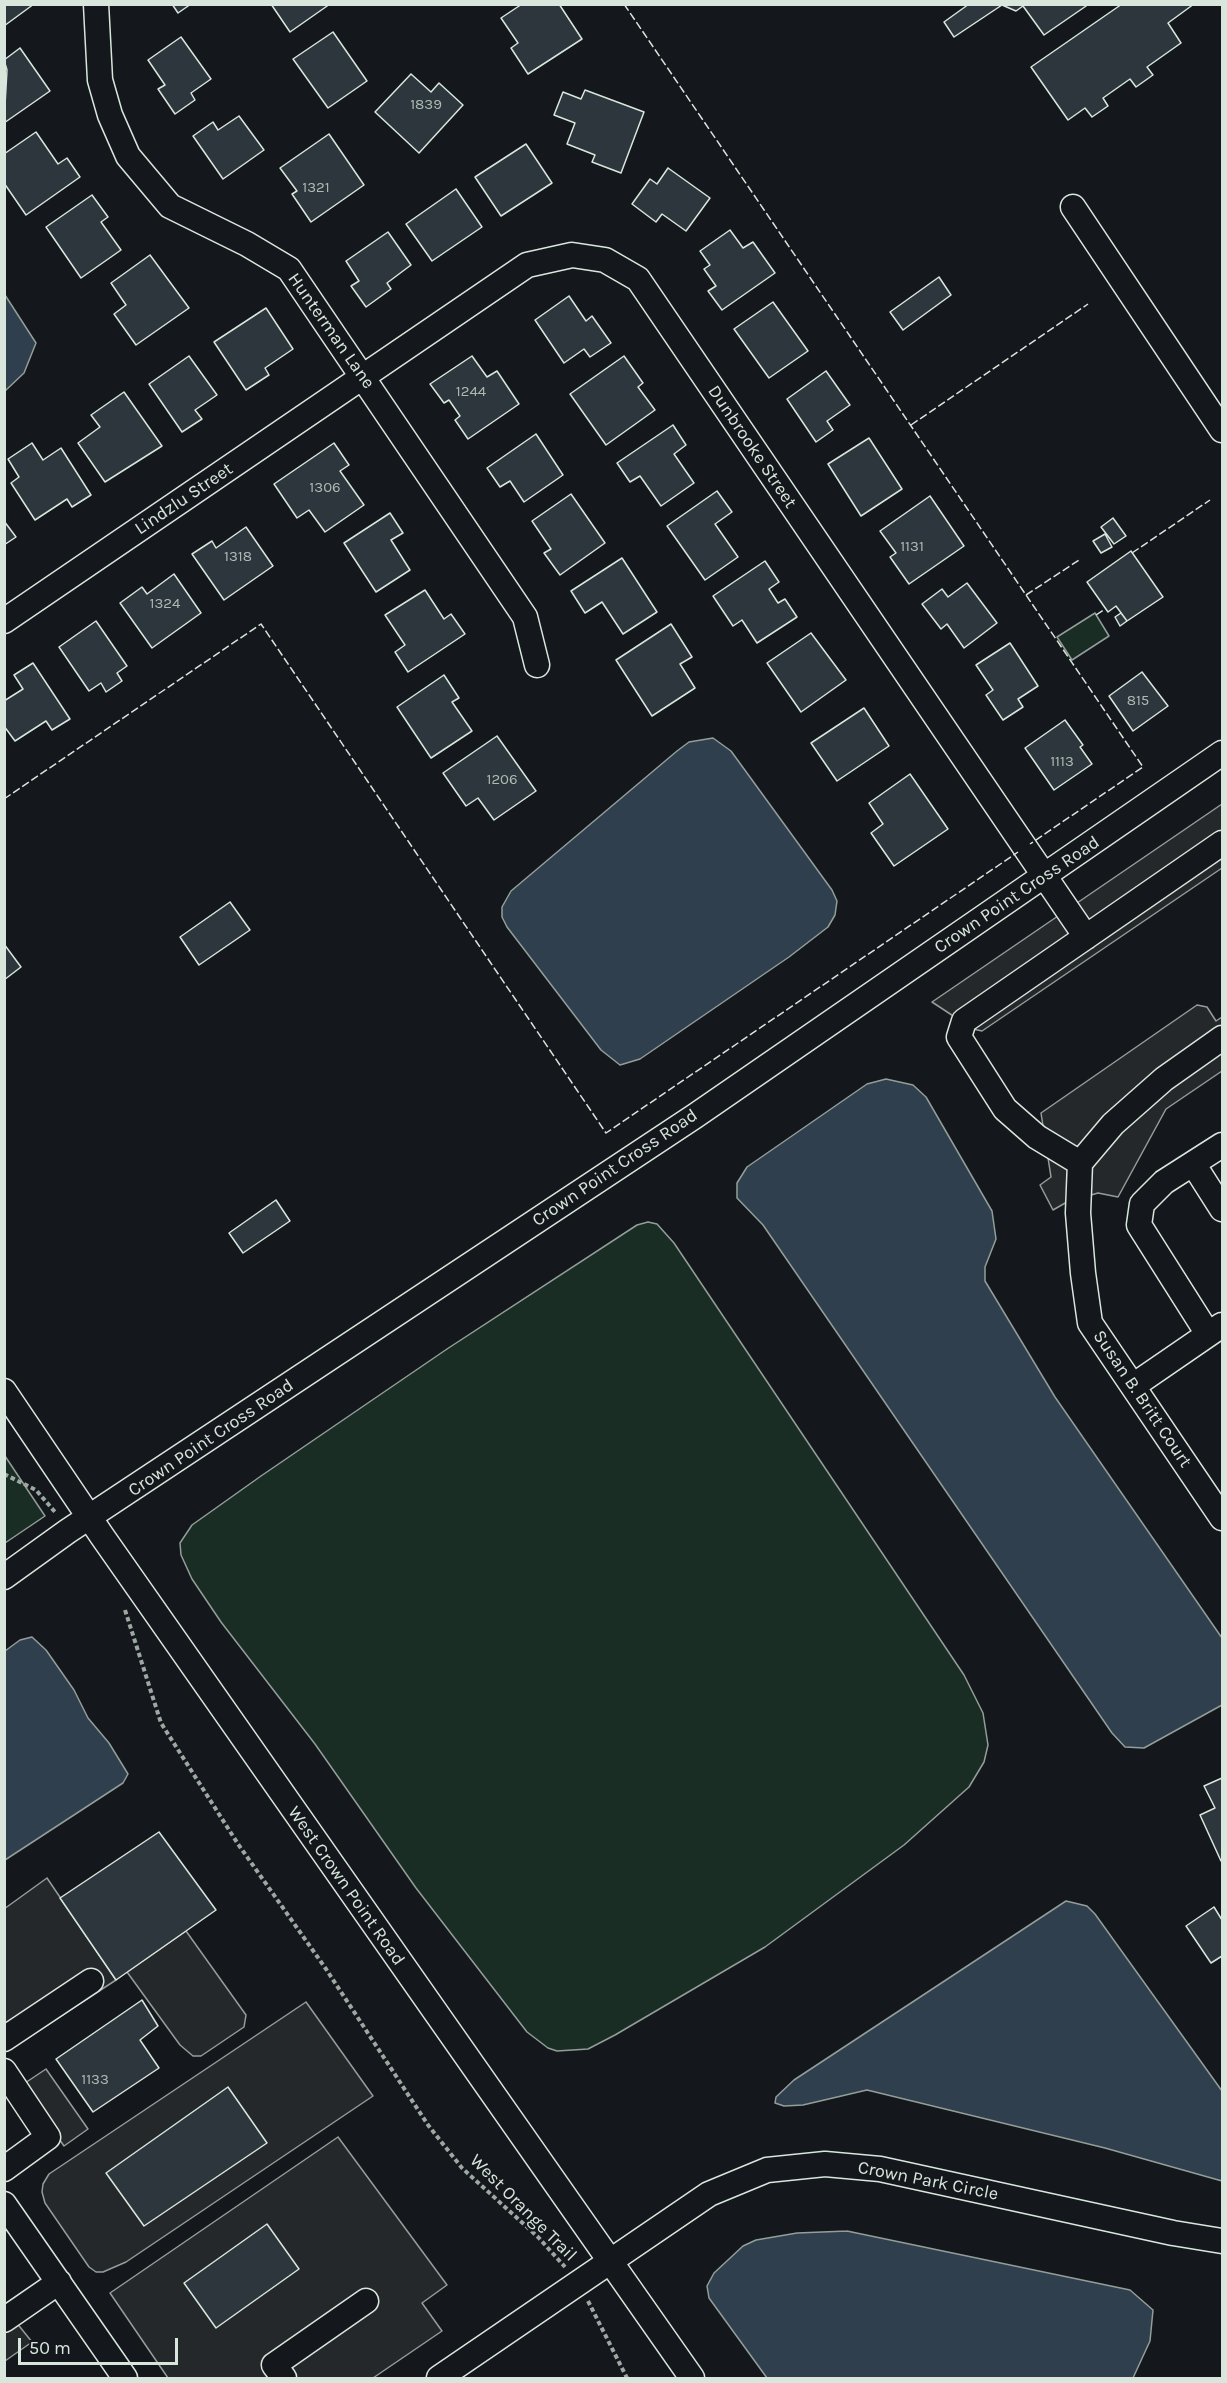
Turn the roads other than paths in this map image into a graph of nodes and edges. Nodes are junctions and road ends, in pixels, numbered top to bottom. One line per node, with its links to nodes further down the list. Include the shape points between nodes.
1 (96, 4): 3 (street, Hunterman Lane, via 100,80 110,115 129,156 170,206 289,269)
2 (1073, 207): 4 (street)
3 (363, 377): 5 (street, Lindzlu Street); 6 (street, Hunterman Lane, via 525,617); 9 (street, Dunbrooke Street, via 527,265 572,255 605,260 638,279)
4 (1222, 430)
5 (4, 621)
6 (537, 665)
7 (1222, 753): 9 (street, Crown Point Cross Road)
8 (1222, 843): 10 (street)
9 (1044, 876): 10 (street, Dunbrooke Street); 19 (street, Crown Point Cross Road, via 695,1116)
10 (1086, 937): 13 (street, via 964,1021 959,1037 1005,1109 1037,1137)
11 (1222, 1038): 13 (street, via 1164,1079 1122,1116)
12 (1222, 1145): 14 (street)
13 (1080, 1163): 17 (street, Susan B. Britt Court, via 1078,1213 1090,1323)
14 (1194, 1165): 15 (street); 16 (street, via 1164,1182 1142,1204 1139,1225)
15 (1222, 1209)
16 (1215, 1330): 17 (street)
17 (1133, 1386): 20 (street, Susan B. Britt Court)
18 (4, 1391): 19 (street, West Crown Point Road)
19 (89, 1518): 21 (street, Crown Point Cross Road); 28 (street, West Crown Point Road)
20 (1222, 1518)
21 (4, 1577)
22 (91, 1981): 23 (street)
23 (4, 2039)
24 (4, 2071): 25 (street, via 48,2137)
25 (4, 2169)
26 (4, 2204): 29 (street)
27 (1222, 2241): 28 (street, Crown Park Circle, via 880,2169 825,2164 767,2170 709,2194)
28 (608, 2261): 34 (street, Crown Park Circle); 35 (street, West Crown Point Road)
29 (59, 2282): 31 (street); 32 (street)
30 (366, 2301): 33 (street, via 274,2365)
31 (4, 2320)
32 (124, 2379)
33 (284, 2379)
34 (439, 2379)
35 (692, 2379)

